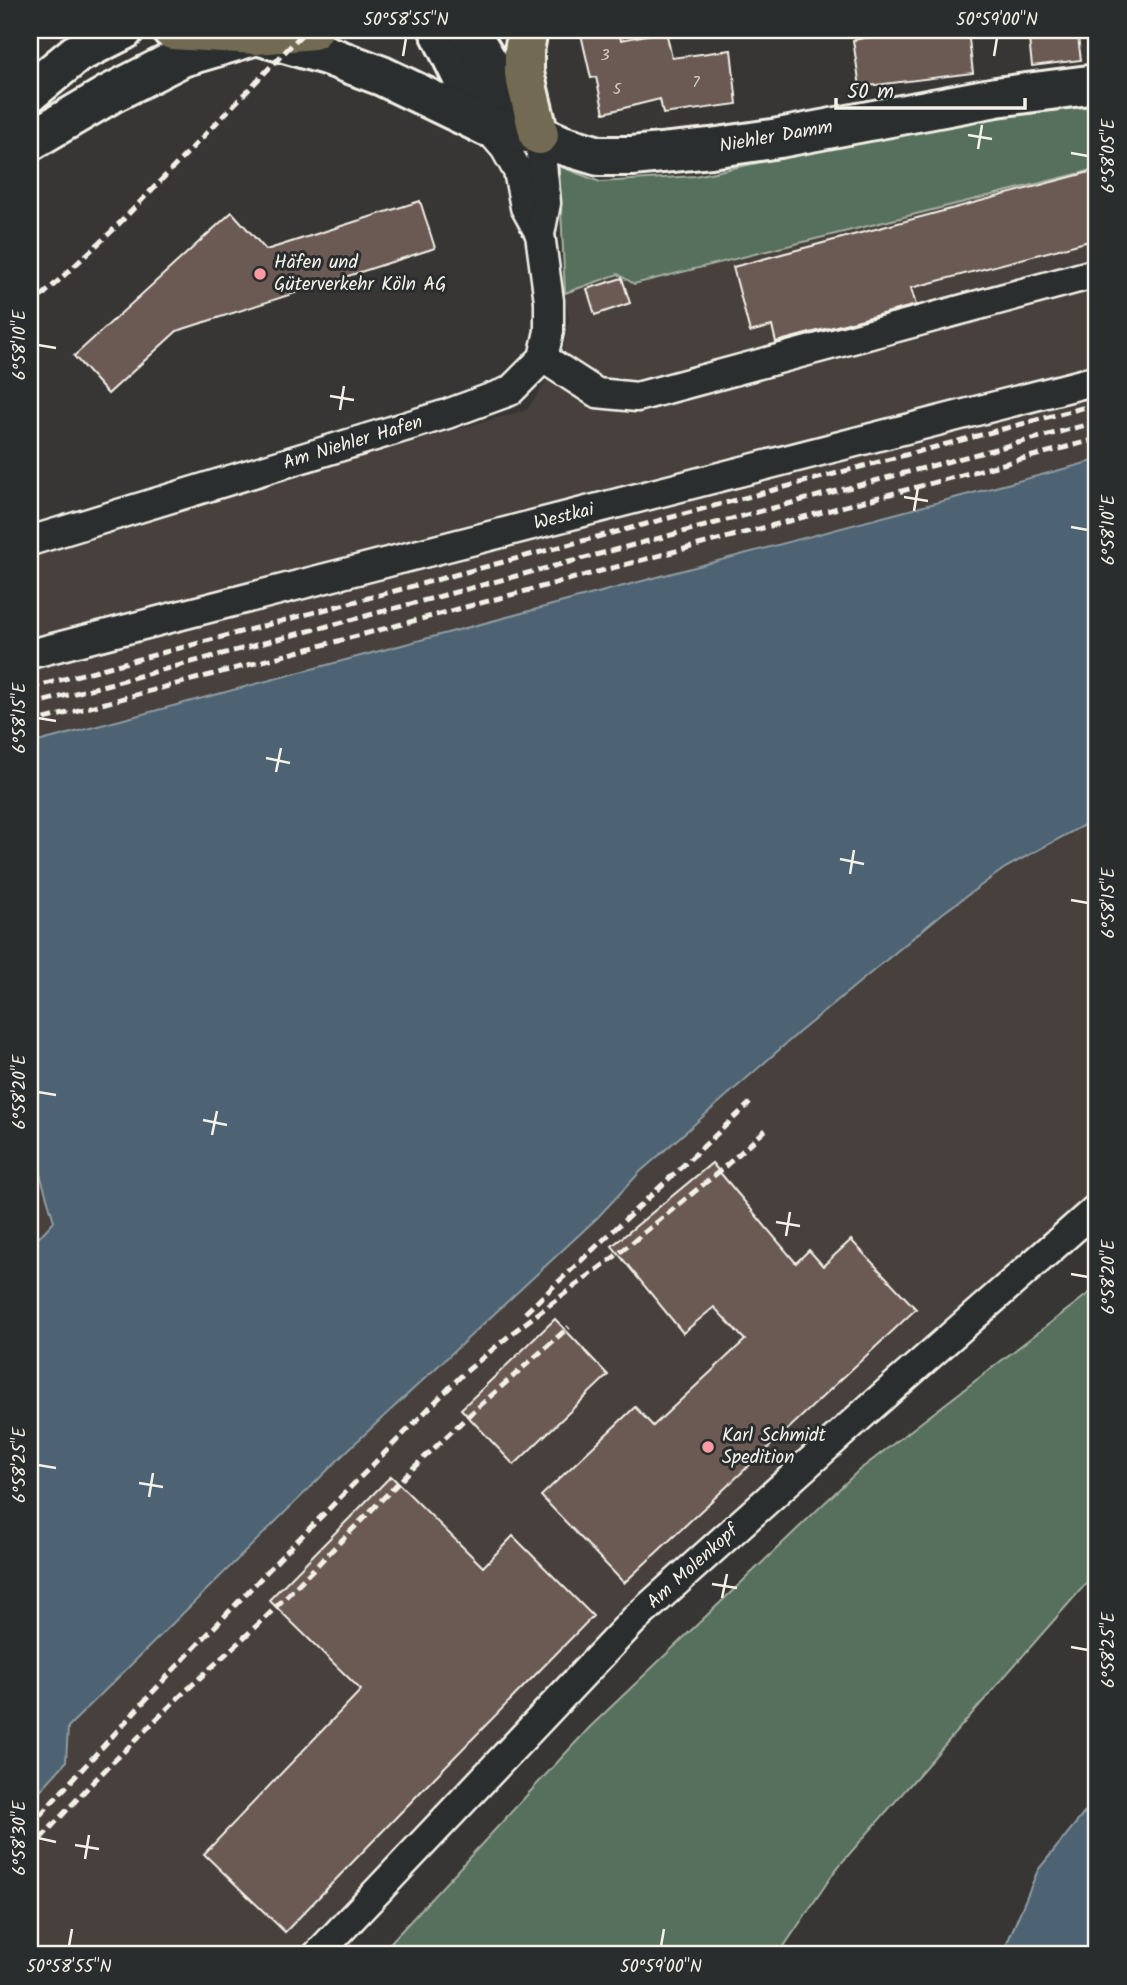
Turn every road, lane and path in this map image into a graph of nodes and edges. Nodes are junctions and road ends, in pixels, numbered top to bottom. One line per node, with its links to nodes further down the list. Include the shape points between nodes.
1 (124, 30): 9 (street, via 76,54)
2 (172, 30): 7 (main road)
3 (313, 30): 7 (main road)
4 (439, 30): 10 (street)
5 (468, 30): 11 (street)
6 (528, 30): 11 (main road, via 524,73)
7 (257, 35): 10 (street, Niehler Damm, via 371,72); 12 (street, via 182,57)
8 (1097, 84): 11 (street, Niehler Damm, via 996,97 779,138 632,156 599,156)
9 (30, 92)
10 (486, 125): 11 (street, Niehler Damm); 13 (street, via 518,172 525,207)
11 (539, 135): 13 (street, via 546,203)
12 (30, 141)
13 (540, 234): 15 (street, via 549,301)
14 (1097, 272): 15 (street, via 637,397 597,393)
15 (543, 358): 17 (street, Am Niehler Hafen, via 510,391 447,414)
16 (1097, 380): 18 (street, Westkai)
17 (30, 541)
18 (30, 654)
19 (1097, 1208): 20 (street, Am Molenkopf, via 634,1620)
20 (317, 1955)

